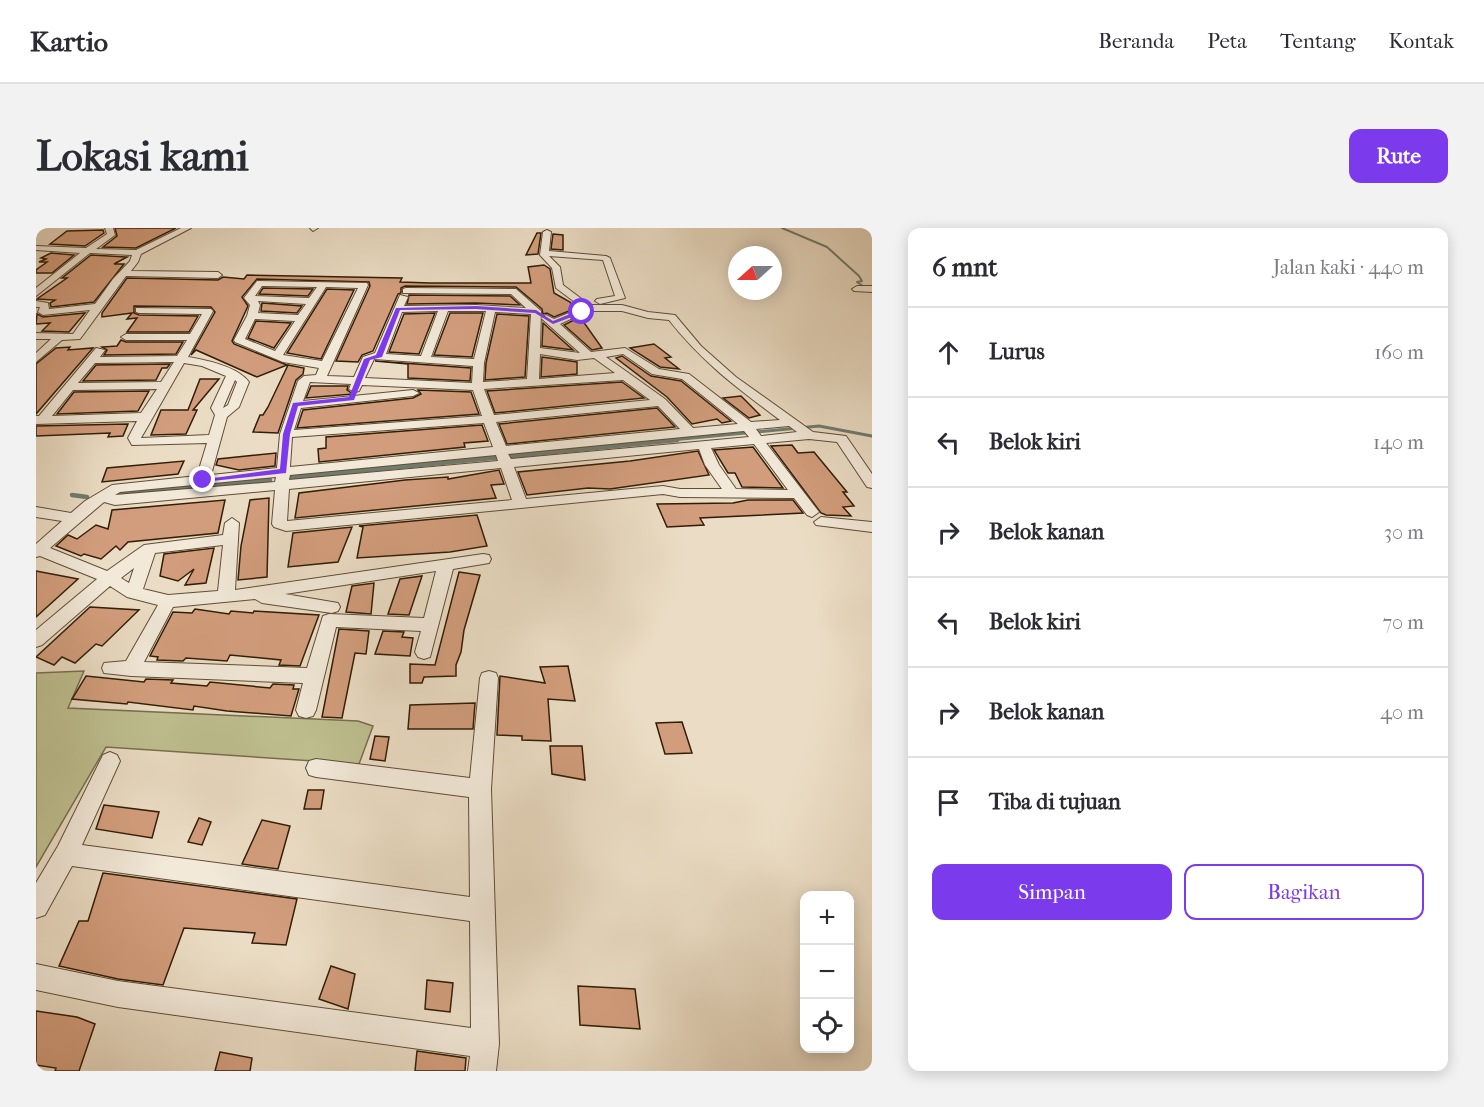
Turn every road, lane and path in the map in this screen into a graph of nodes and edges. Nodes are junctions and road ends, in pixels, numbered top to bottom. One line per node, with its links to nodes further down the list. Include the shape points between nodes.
1 (109, 228): 5 (street, via 111,235)
2 (187, 228): 6 (street)
3 (547, 232): 7 (street)
4 (36, 248): 5 (street)
5 (87, 252): 6 (street); 13 (street)
6 (137, 253): 8 (street)
7 (544, 253): 17 (street, via 606,258); 18 (street, via 556,267 559,286)
8 (124, 273): 9 (street); 19 (street)
9 (218, 275)
10 (323, 284): 14 (street, via 262,282); 15 (street); 46 (street, via 365,286)
11 (857, 289): 12 (street)
12 (872, 289)
13 (36, 293)
14 (249, 298): 15 (street); 26 (street, via 255,305)
15 (311, 301): 27 (street)
16 (36, 304): 19 (street, via 45,305 43,312)
17 (620, 304): 18 (street); 60 (street, via 648,315 672,317 697,348 723,371)
18 (582, 305): 28 (street, via 582,312)
19 (97, 307): 32 (street, via 76,337)
20 (444, 308): 21 (street); 22 (street); 42 (street)
21 (398, 309): 25 (street, via 408,286 513,291); 40 (street)
22 (491, 309): 25 (street); 45 (street)
23 (139, 310): 24 (street)
24 (162, 310): 34 (street); 35 (street, via 210,306)
25 (536, 312): 28 (street); 29 (street)
26 (252, 316): 27 (street); 39 (street, via 239,341)
27 (301, 318): 39 (street)
28 (553, 323): 30 (street)
29 (537, 328): 30 (street); 37 (street)
30 (566, 333): 38 (street)
31 (36, 336): 32 (street)
32 (59, 337): 43 (street)
33 (126, 337): 34 (street)
34 (146, 337): 35 (street)
35 (193, 337): 41 (street)
36 (100, 350): 44 (street)
37 (535, 350): 38 (street, via 573,356); 50 (street)
38 (591, 354): 47 (street); 61 (street, via 625,351 656,372 683,375)
39 (278, 356): 46 (street)
40 (379, 357): 42 (street); 49 (street, via 368,358)
41 (181, 359): 44 (street); 51 (street); 64 (street, via 204,363 232,375 217,408 221,416)
42 (425, 359): 45 (street)
43 (36, 360)
44 (92, 360): 52 (street)
45 (479, 363): 53 (street)
46 (325, 365): 48 (street)
47 (627, 376): 50 (street); 55 (street)
48 (320, 378): 49 (street); 56 (street, via 304,381)
49 (357, 380): 53 (street); 54 (street)
50 (533, 382): 53 (street)
51 (163, 385): 52 (street); 57 (street)
52 (70, 387): 59 (street)
53 (471, 387): 54 (street); 58 (street)
54 (352, 399): 56 (street)
55 (661, 402): 58 (street); 65 (street)
56 (295, 405): 62 (street)
57 (145, 417): 59 (street); 64 (street, via 134,438 137,442)
58 (489, 419): 62 (street); 68 (street)
59 (39, 420)
60 (793, 422): 61 (street); 63 (street)
61 (749, 427): 65 (street); 66 (street)
62 (286, 434): 70 (street)
63 (809, 435): 66 (street); 72 (street, via 841,439)
64 (213, 438): 71 (street)
65 (688, 439): 67 (street); 68 (street); 69 (street)
66 (759, 439): 67 (street); 74 (street)
67 (704, 444): 69 (street)
68 (502, 456): 70 (street); 76 (street)
69 (712, 465): 73 (street)
70 (283, 478): 71 (street); 75 (street, via 115,501); 76 (street, via 279,524 286,526)
71 (203, 480): 75 (street, via 117,488)
72 (872, 484)
73 (728, 488): 74 (street); 76 (street)
74 (800, 494): 80 (street, via 817,517)
75 (104, 496): 78 (street)
76 (520, 503)
77 (36, 512): 78 (street)
78 (76, 518): 83 (street)
79 (232, 523): 81 (street)
80 (872, 527)
81 (231, 539): 82 (street); 90 (street)
82 (149, 549): 86 (street); 88 (street)
83 (37, 551): 86 (street)
84 (483, 559): 85 (street)
85 (446, 564): 87 (street); 93 (street)
86 (109, 578): 88 (street); 94 (street)
87 (339, 579): 89 (street); 92 (street)
88 (133, 593): 91 (street)
89 (247, 595): 90 (street); 92 (street)
90 (226, 597): 91 (street)
91 (168, 601): 97 (street)
92 (330, 614): 93 (street); 98 (street)
93 (431, 625): 95 (street)
94 (36, 640)
95 (424, 652)
96 (111, 668): 97 (street)
97 (131, 669): 98 (street)
98 (315, 676): 100 (street)
99 (489, 678): 103 (street)
100 (306, 710)
101 (110, 762): 104 (street)
102 (316, 768): 103 (street)
103 (480, 789): 106 (street)
104 (66, 854): 105 (street); 106 (street)
105 (36, 906)
106 (483, 911): 108 (street)
107 (36, 977): 108 (street, via 118,994)
108 (485, 1044): 109 (street)
109 (482, 1071)

